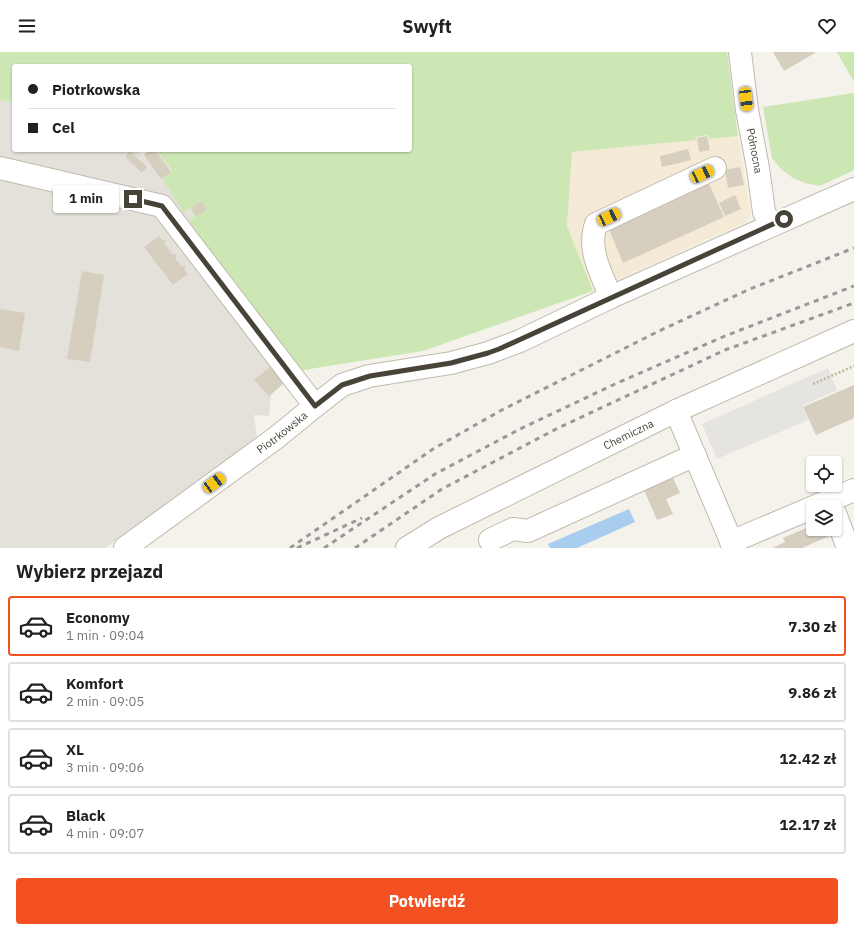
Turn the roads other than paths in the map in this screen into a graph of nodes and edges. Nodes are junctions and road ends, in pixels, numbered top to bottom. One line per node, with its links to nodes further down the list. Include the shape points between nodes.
1 (740, 52): 5 (street, Północna, via 764,212)
2 (0, 168): 8 (street, via 162,206)
3 (715, 168): 6 (street, via 596,224 593,250)
4 (854, 189): 5 (street, Piotrkowska)
5 (770, 225): 6 (street, Piotrkowska)
6 (611, 297): 8 (street, Piotrkowska, via 520,341 488,353 451,363 370,376 342,385)
7 (854, 331): 9 (street, Chemiczna)
8 (315, 406): 18 (street, Piotrkowska, via 277,437)
9 (676, 411): 10 (street); 17 (street, Chemiczna, via 439,528)
10 (695, 455): 15 (street, via 528,531 513,529); 16 (street)
11 (854, 490): 12 (street)
12 (841, 500)
13 (806, 517): 16 (street)
14 (842, 533): 19 (street)
15 (490, 540)
16 (732, 545)
17 (410, 547)
18 (125, 548)
19 (848, 548)

